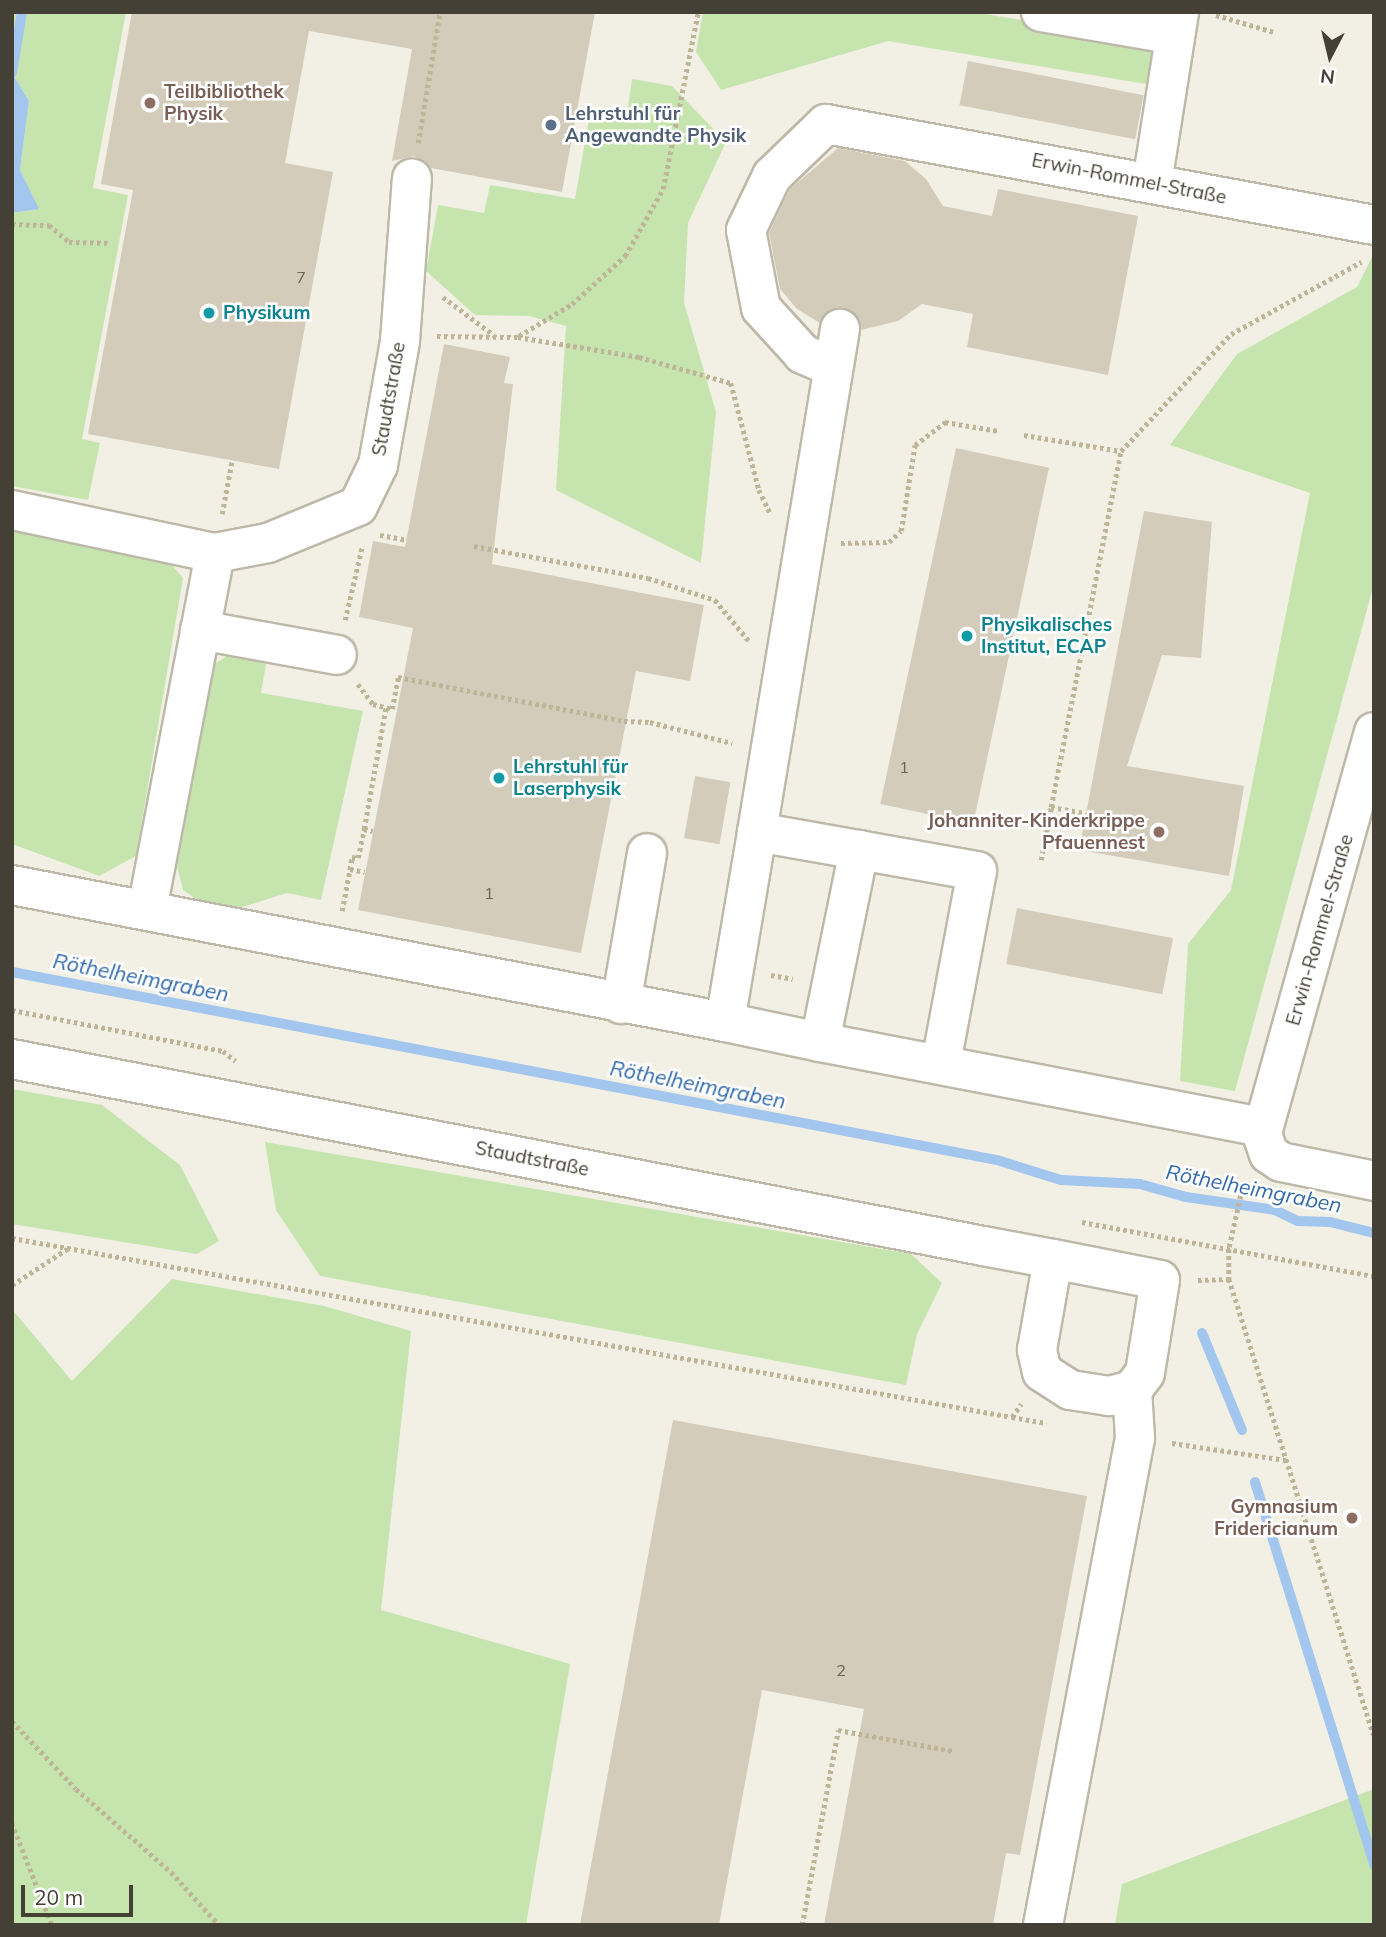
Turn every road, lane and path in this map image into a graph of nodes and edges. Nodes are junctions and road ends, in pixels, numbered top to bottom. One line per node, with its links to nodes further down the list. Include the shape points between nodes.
1 (440, 12): 7 (path)
2 (698, 12): 15 (path, via 663,189 625,256 572,304)
3 (1041, 12): 5 (street)
4 (1208, 12): 6 (path)
5 (1177, 24): 8 (street)
6 (1274, 32)
7 (412, 178): 12 (street, Staudtstraße)
8 (1152, 183): 10 (street, Erwin-Rommel-Straße); 17 (street, Erwin-Rommel-Straße, via 826,124 772,176 746,230 761,307 803,354)
9 (12, 224): 11 (path, via 49,225 69,242)
10 (1369, 241): 20 (path, via 1359,265 1231,334)
11 (108, 243)
12 (405, 268): 14 (path); 16 (street, Staudtstraße)
13 (840, 329): 17 (street)
14 (495, 336): 15 (path); 16 (path, via 444,335)
15 (518, 337): 25 (path, via 639,357 731,383 769,512 778,526)
16 (400, 341): 23 (street, Staudtstraße, via 378,465)
17 (833, 367): 25 (street)
18 (999, 431): 25 (path, via 945,422 915,445 901,531 889,542)
19 (1024, 435): 20 (path)
20 (1121, 451): 35 (path)
21 (232, 460): 27 (path)
22 (12, 510): 27 (street)
23 (362, 519): 24 (path); 27 (street); 29 (path)
24 (407, 540)
25 (804, 540): 30 (street)
26 (474, 546): 30 (path, via 648,578 715,600)
27 (215, 553): 28 (street)
28 (200, 630): 29 (street); 46 (street)
29 (337, 655)
30 (779, 676): 34 (street)
31 (373, 705): 32 (path)
32 (386, 707): 34 (path, via 392,709 398,677 624,721 650,722); 37 (path)
33 (1374, 732): 55 (street, Erwin-Rommel-Straße)
34 (767, 752): 39 (street)
35 (1051, 807): 36 (path); 42 (path)
36 (1086, 814)
37 (364, 829): 38 (path); 43 (path, via 358,858 352,857)
38 (373, 831)
39 (757, 832): 40 (street); 48 (street)
40 (859, 850): 49 (street); 54 (street, via 977,871)
41 (647, 853): 50 (street)
42 (1041, 860)
43 (350, 869): 44 (path); 47 (path)
44 (365, 872)
45 (12, 885): 46 (street)
46 (147, 911): 47 (street)
47 (335, 947): 50 (street)
48 (734, 969): 49 (path); 51 (street)
49 (832, 986): 52 (street)
50 (621, 1004): 51 (street)
51 (724, 1022): 52 (street)
52 (820, 1042): 54 (street)
53 (12, 1059): 60 (street, Staudtstraße)
54 (941, 1063): 55 (street)
55 (1259, 1153): 56 (street, via 1298,1168); 59 (path)
56 (1374, 1181)
57 (12, 1238): 58 (path)
58 (68, 1248): 62 (path); 63 (path, via 1012,1417)
59 (1230, 1249): 61 (path); 66 (path, via 1229,1279)
60 (1053, 1259): 63 (street, via 1037,1350); 64 (street, Staudtstraße, via 1160,1280 1145,1373)
61 (1374, 1276)
62 (12, 1285)
63 (1042, 1372): 64 (street, via 1070,1390 1109,1396)
64 (1132, 1390): 72 (street, via 1135,1438)
65 (12, 1721): 70 (path, via 76,1789 172,1872)
66 (1374, 1735)
67 (953, 1751): 71 (path, via 838,1730)
68 (12, 1823): 69 (path)
69 (52, 1925)
70 (219, 1925)
71 (802, 1925)
72 (1043, 1925)

